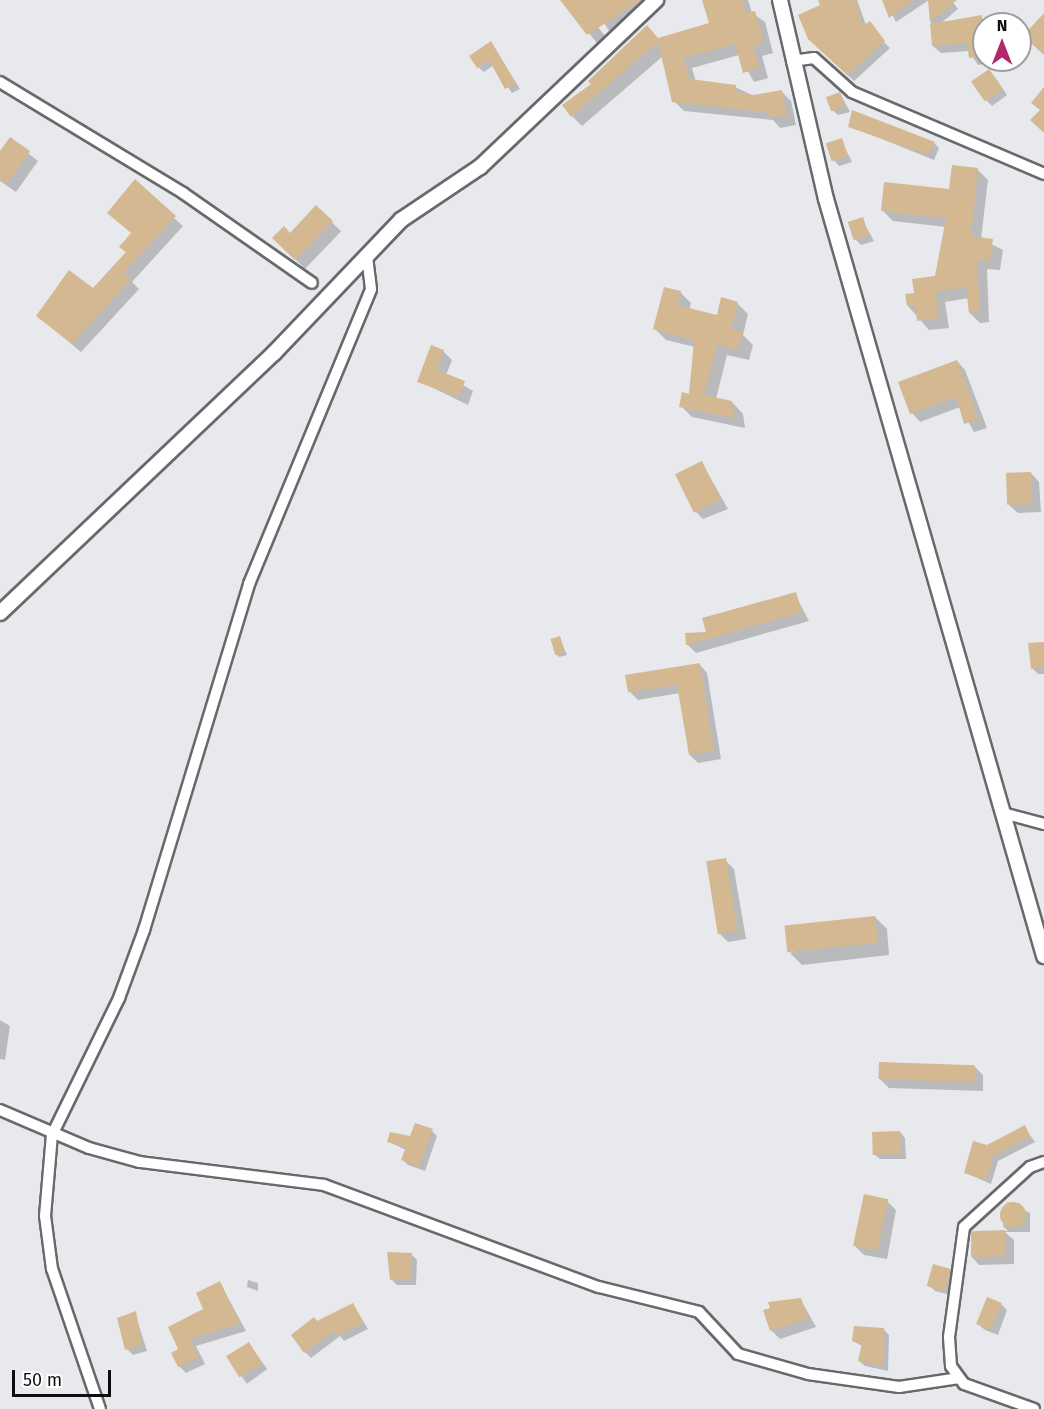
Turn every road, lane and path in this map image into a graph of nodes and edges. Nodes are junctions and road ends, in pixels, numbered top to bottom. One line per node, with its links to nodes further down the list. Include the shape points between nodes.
1 (656, 0): 6 (street, via 480,167 401,220)
2 (780, 0): 3 (street)
3 (792, 61): 5 (street, via 814,58 852,92); 9 (street, via 916,525)
4 (0, 81): 7 (street, via 183,193)
5 (1044, 174)
6 (367, 254): 8 (street, via 274,354); 15 (street, via 371,289 249,584 144,930 119,998)
7 (312, 283)
8 (0, 613)
9 (1003, 813): 10 (street); 11 (street)
10 (1044, 824)
11 (1044, 956)
12 (0, 1110): 13 (street)
13 (13, 1116): 14 (street); 15 (street)
14 (0, 1119)
15 (54, 1132): 17 (street, via 140,1162 324,1185 599,1287 699,1312 738,1354 808,1374 899,1387); 18 (street, via 45,1216 52,1269)
16 (1044, 1162): 17 (street, via 1030,1167 964,1227 948,1337 951,1366)
17 (959, 1377): 19 (street)
18 (100, 1409)
19 (1034, 1409)

